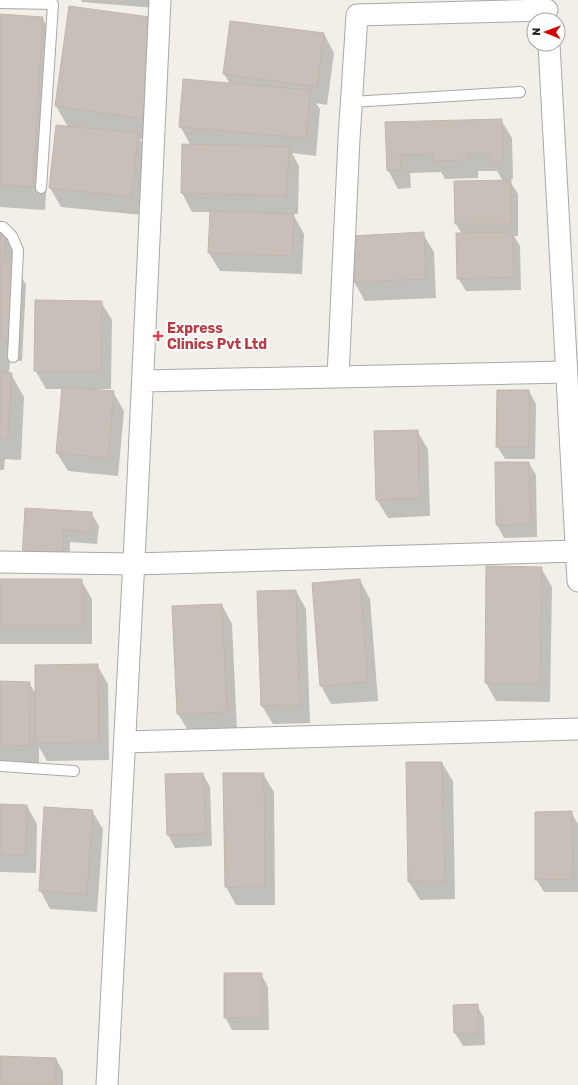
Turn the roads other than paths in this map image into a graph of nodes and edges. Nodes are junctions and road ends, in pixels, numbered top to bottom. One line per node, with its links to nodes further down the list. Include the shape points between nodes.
1 (160, 0): 12 (street)
2 (0, 2): 7 (lane, via 53,4)
3 (547, 10): 6 (street, via 356,15)
4 (549, 52): 10 (street)
5 (520, 92): 6 (lane)
6 (351, 102): 11 (street)
7 (41, 188)
8 (0, 227): 9 (lane, via 12,236 18,250)
9 (13, 357)
10 (566, 372): 11 (street); 13 (street)
11 (338, 377): 12 (street)
12 (144, 381): 15 (street)
13 (576, 551): 15 (street); 16 (street)
14 (0, 562): 15 (street)
15 (134, 564): 18 (street)
16 (578, 581)
17 (578, 729): 18 (street)
18 (126, 742): 21 (street)
19 (0, 766): 20 (lane)
20 (74, 771)
21 (107, 1085)

